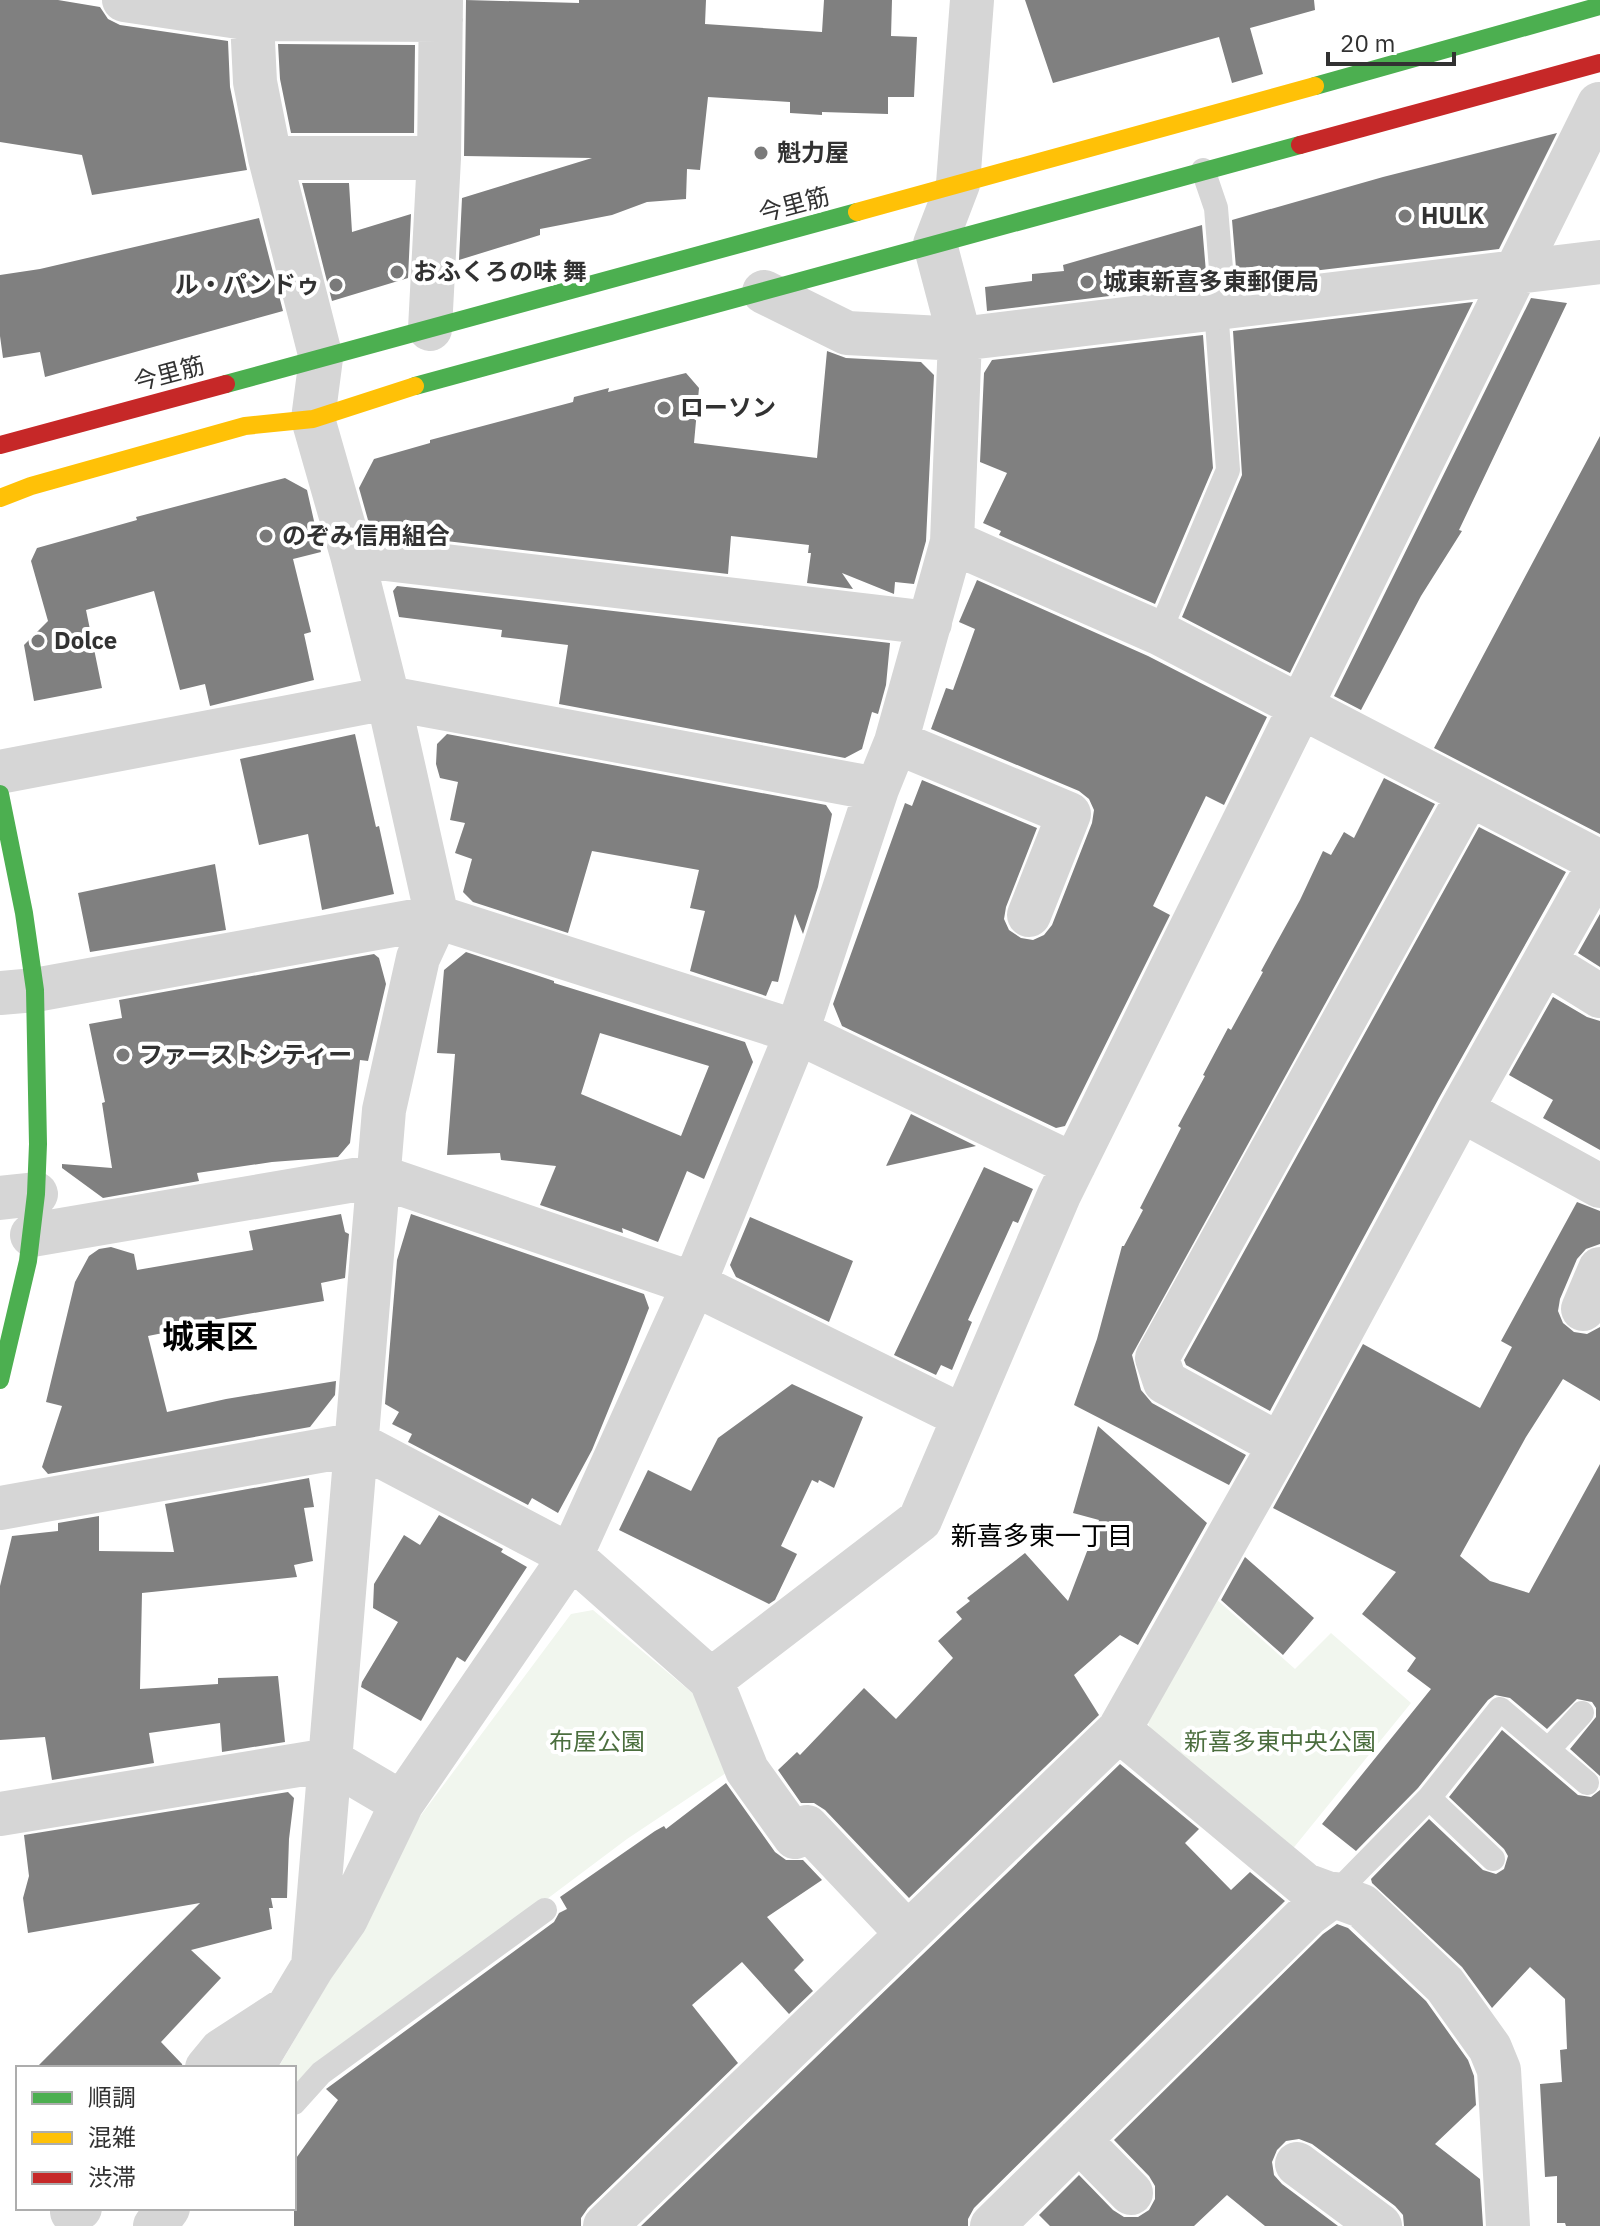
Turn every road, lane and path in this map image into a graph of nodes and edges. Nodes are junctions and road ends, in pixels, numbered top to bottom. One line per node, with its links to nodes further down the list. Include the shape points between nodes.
1 (124, 0): 4 (street)
2 (972, 0): 10 (street)
3 (1600, 6): 10 (main road, 今里筋)
4 (252, 9): 5 (street); 7 (street, via 255,82)
5 (441, 10): 8 (street)
6 (1599, 84): 9 (main road); 13 (street)
7 (270, 158): 8 (street); 18 (street)
8 (439, 158): 16 (street)
9 (1203, 170): 11 (main road); 15 (lane, via 1216,208 1223,293)
10 (958, 184): 11 (street); 16 (main road, 今里筋)
11 (935, 244): 14 (main road); 17 (street)
12 (1600, 262): 13 (street)
13 (1515, 274): 15 (street); 27 (street)
14 (764, 292): 17 (street, via 847,333); 19 (main road, via 376,397)
15 (1216, 309): 17 (street); 25 (lane, via 1228,470)
16 (430, 329): 18 (main road, 今里筋)
17 (960, 339): 22 (street)
18 (321, 358): 19 (street); 20 (main road, 今里筋)
19 (313, 419): 21 (main road, via 245,426); 23 (street)
20 (0, 445)
21 (0, 498)
22 (952, 542): 24 (street); 25 (street)
23 (352, 555): 24 (street); 26 (street)
24 (930, 623): 28 (street)
25 (1159, 633): 27 (street)
26 (388, 698): 29 (street); 30 (street); 34 (street)
27 (1299, 708): 31 (street); 40 (street)
28 (896, 742): 29 (street); 33 (street, via 1069,814)
29 (877, 789): 38 (street)
30 (1, 796): 36 (main road, via 24,913)
31 (1468, 796): 32 (street); 50 (street, via 1157,1358 1165,1382)
32 (1600, 863): 35 (street)
33 (1029, 915)
34 (437, 917): 36 (street); 38 (street); 41 (street, via 418,958 384,1110)
35 (1545, 962): 37 (street); 39 (street)
36 (17, 991): 43 (main road, via 38,1048)
37 (1600, 996)
38 (797, 1032): 40 (street); 45 (street)
39 (1461, 1110): 42 (street); 50 (street)
40 (1074, 1165): 48 (street)
41 (378, 1176): 43 (street); 45 (street); 49 (street)
42 (1600, 1186)
43 (23, 1209): 47 (main road, via 21,1298)
44 (1600, 1269): 46 (street)
45 (694, 1284): 48 (street); 52 (street)
46 (1583, 1309)
47 (2, 1362)
48 (962, 1416): 53 (street, via 920,1520)
49 (358, 1444): 51 (street); 52 (street); 57 (street)
50 (1280, 1445): 55 (street)
51 (0, 1508)
52 (571, 1556): 53 (street); 60 (street)
53 (711, 1680): 65 (street, via 747,1770 795,1837 807,1827)
54 (1582, 1713): 56 (lane)
55 (1119, 1730): 63 (street, via 1305,1885); 65 (street)
56 (1548, 1750): 58 (lane); 59 (lane, via 1500,1709)
57 (329, 1760): 60 (street); 61 (street); 66 (street)
58 (1587, 1783)
59 (1429, 1798): 62 (lane); 63 (lane)
60 (402, 1803): 66 (street, via 346,1919)
61 (0, 1814)
62 (1493, 1859)
63 (1335, 1894): 71 (street, via 1307,1915); 77 (street, via 1362,1906 1423,1962 1490,2048 1499,2070)
64 (545, 1910): 70 (lane, via 321,2073)
65 (907, 1933): 74 (street)
66 (313, 1966): 67 (street)
67 (289, 2007): 68 (street, via 221,2051); 69 (street)
68 (209, 2066)
69 (253, 2066)
70 (296, 2101)
71 (1079, 2140): 73 (street); 75 (street)
72 (1297, 2164): 76 (street)
73 (1131, 2193)
74 (605, 2226)
75 (992, 2226)
76 (1380, 2226)
77 (1508, 2226)

